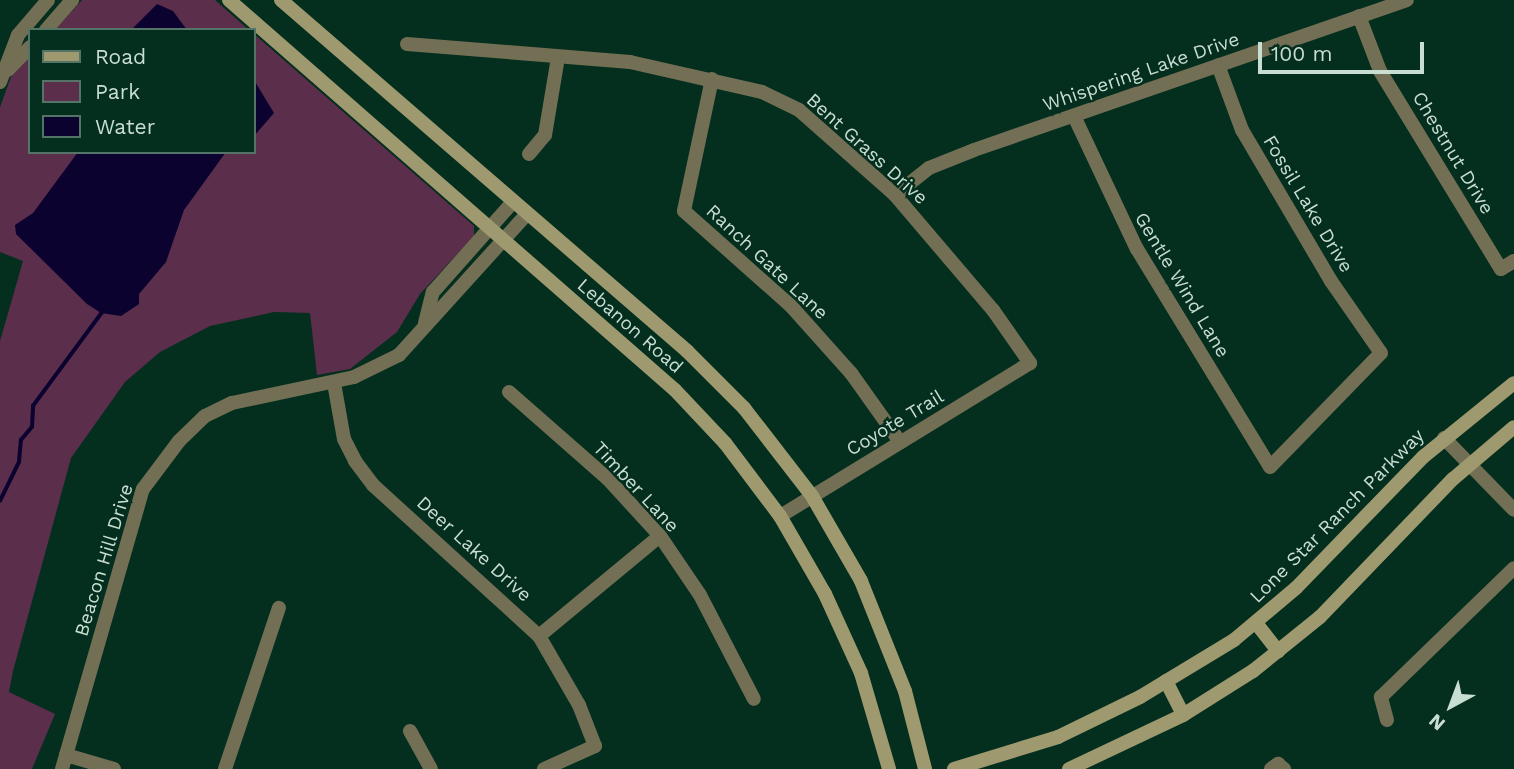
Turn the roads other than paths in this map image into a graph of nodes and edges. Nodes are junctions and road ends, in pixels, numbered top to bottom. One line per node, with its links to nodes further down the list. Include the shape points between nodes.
1 (48, 0): 12 (street, via 18,34)
2 (72, 0): 7 (street)
3 (229, 0): 19 (main road, Lebanon Road)
4 (281, 0): 17 (main road, Lebanon Road)
5 (1407, 0): 6 (street, Whispering Lake Drive)
6 (1359, 16): 11 (street, Whispering Lake Drive); 21 (street, Chestnut Drive, via 1381,71 1501,269)
7 (48, 28)
8 (407, 44): 10 (street, Bent Grass Drive)
9 (28, 49): 12 (street)
10 (558, 57): 13 (street, Bent Grass Drive, via 630,62); 15 (street, via 545,135)
11 (1218, 65): 14 (street, Whispering Lake Drive); 31 (street, Fossil Lake Drive, via 1242,131 1331,281 1381,353)
12 (1, 79)
13 (712, 79): 16 (street, Bent Grass Drive, via 762,92 799,110); 29 (street, Ranch Gate Lane, via 684,211 791,306 850,373)
14 (1074, 116): 16 (street, Whispering Lake Drive, via 929,168); 31 (street, Gentle Wind Lane, via 1120,219)
15 (529, 155)
16 (895, 195): 23 (street, Bent Grass Drive, via 968,278)
17 (513, 202): 18 (main road, Lebanon Road); 19 (street, Beacon Hill Drive)
18 (527, 214): 20 (street, Beacon Hill Drive); 32 (main road, Lebanon Road, via 717,379)
19 (489, 229): 20 (main road, Lebanon Road); 22 (street, Beacon Hill Drive, via 433,292)
20 (503, 242): 22 (street, Beacon Hill Drive); 34 (main road, Lebanon Road, via 675,390 725,443)
21 (1514, 261)
22 (425, 323): 24 (street, Beacon Hill Drive, via 399,355 371,372)
23 (1030, 363): 29 (street, Coyote Trail)
24 (334, 383): 39 (street, Deer Lake Drive, via 344,439 373,485); 46 (street, Beacon Hill Drive, via 282,388 232,402 205,416 157,468 143,489)
25 (1514, 383): 28 (main road, Lone Star Ranch Parkway)
26 (509, 392): 35 (street, Timber Lane, via 608,479)
27 (1514, 427): 30 (main road)
28 (1444, 438): 30 (street); 38 (main road, Lone Star Ranch Parkway)
29 (900, 442): 32 (street, Coyote Trail)
30 (1469, 464): 33 (street); 40 (main road, via 1320,617)
31 (1270, 467)
32 (812, 496): 34 (street, Coyote Trail); 52 (main road, Lebanon Road, via 878,619)
33 (1514, 510)
34 (780, 516): 51 (main road, Lebanon Road, via 847,640)
35 (660, 537): 39 (street); 42 (street, Timber Lane, via 700,595)
36 (1514, 568): 44 (street, via 1381,697)
37 (279, 608): 48 (street)
38 (1256, 623): 40 (main road); 41 (main road, Lone Star Ranch Parkway)
39 (538, 636): 50 (street, Deer Lake Drive, via 579,705 595,746)
40 (1278, 651): 43 (main road)
41 (1166, 681): 43 (main road); 53 (main road, Lone Star Ranch Parkway, via 1040,746)
42 (754, 699)
43 (1183, 715): 54 (main road)
44 (1387, 720)
45 (410, 731): 49 (street)
46 (64, 762): 47 (street)
47 (114, 769)
48 (225, 769)
49 (431, 769)
50 (544, 769)
51 (889, 769)
52 (925, 769)
53 (954, 769)
54 (1069, 769)

